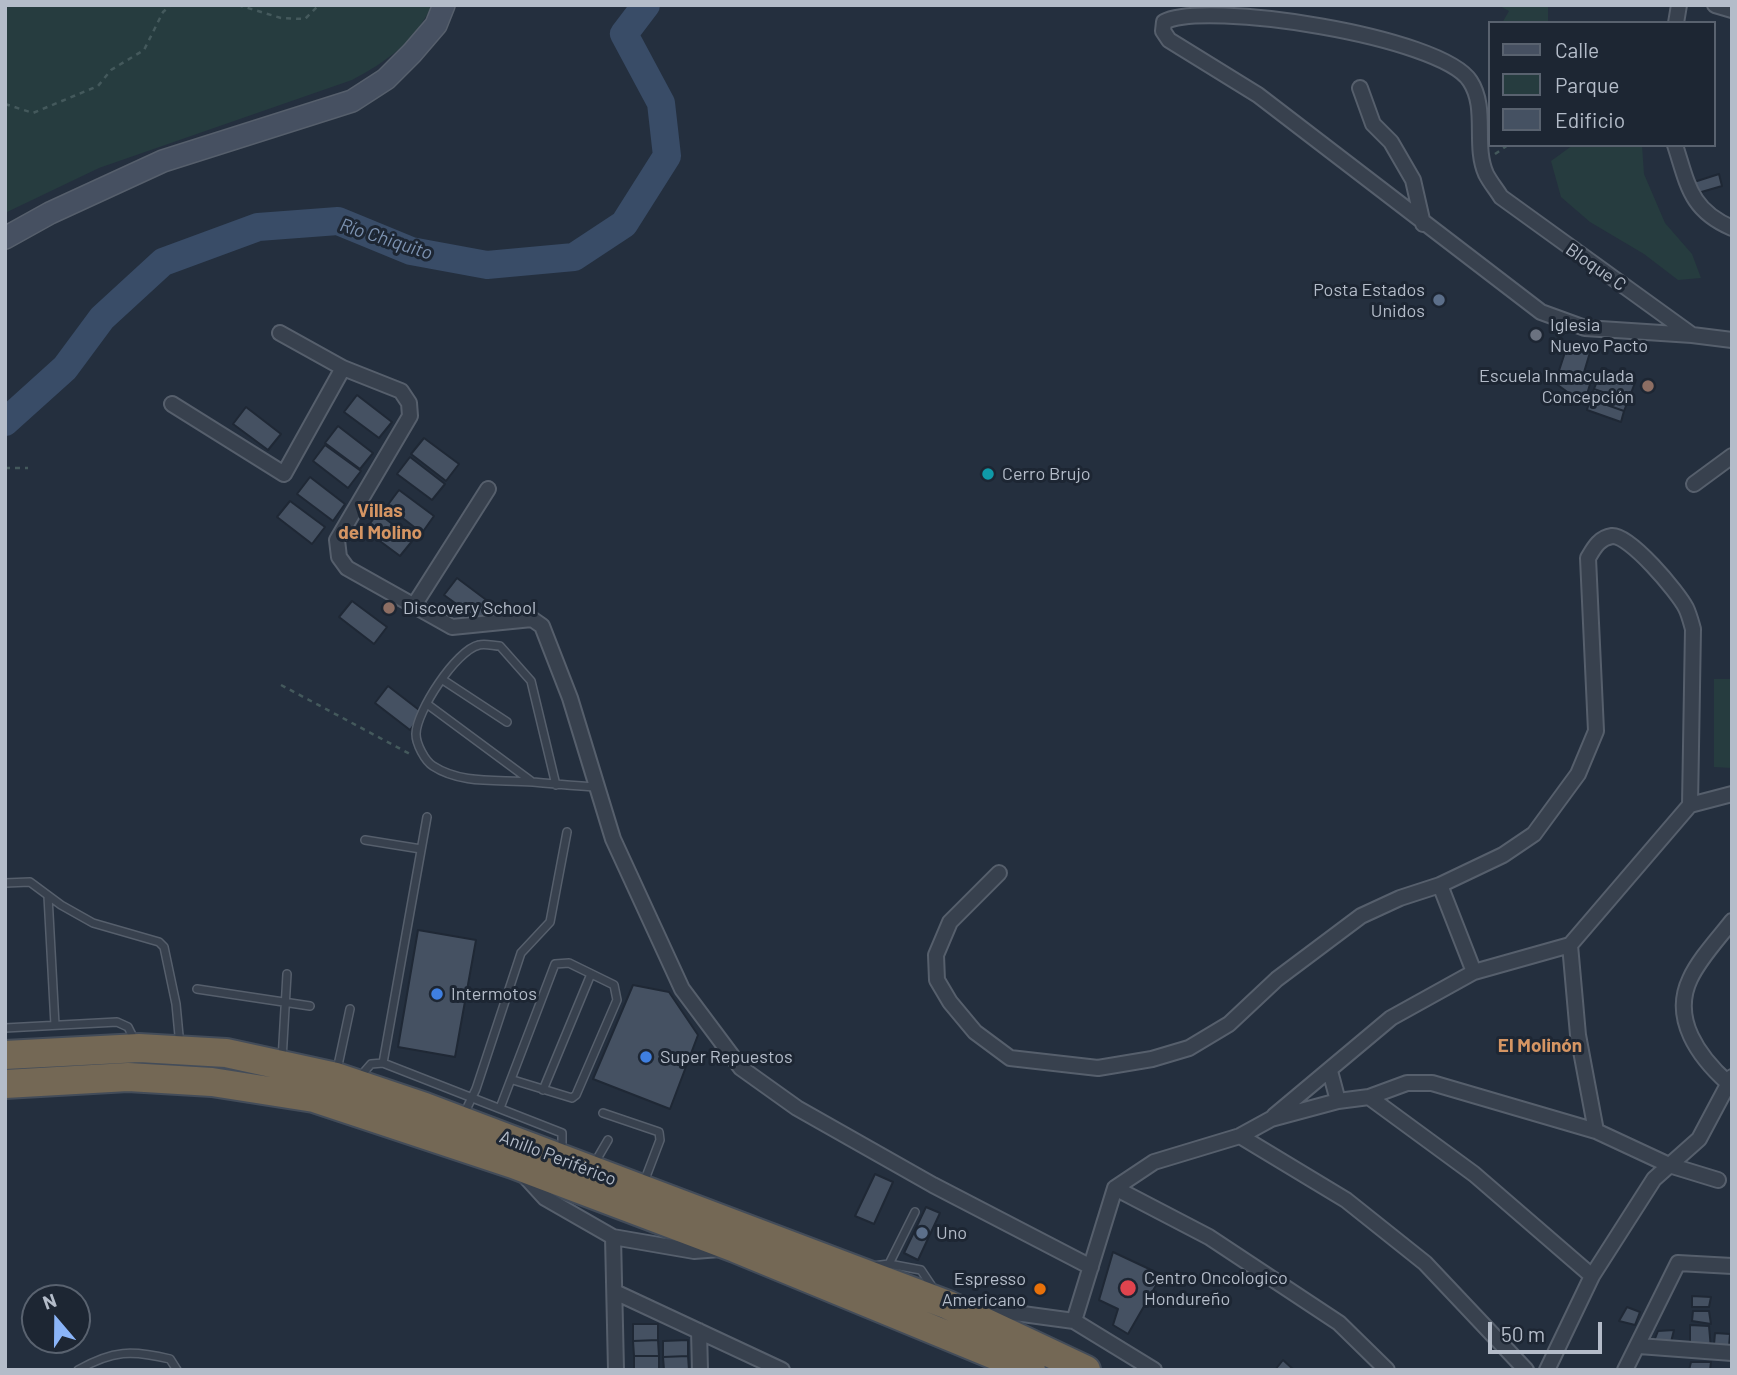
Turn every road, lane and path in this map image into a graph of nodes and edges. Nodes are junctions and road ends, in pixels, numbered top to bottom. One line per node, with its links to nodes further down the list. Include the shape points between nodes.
1 (171, 5): 8 (path, via 144,50 111,70 98,86 33,113)
2 (238, 5): 3 (path, via 294,20 305,19)
3 (319, 5)
4 (444, 5): 12 (main road, via 436,24 412,53 386,79 352,101 163,161)
5 (1715, 5): 6 (street)
6 (1732, 10)
7 (1360, 88): 10 (street, via 1373,124 1391,142 1413,180)
8 (5, 104)
9 (1676, 147): 11 (street, via 1693,199 1703,212)
10 (1423, 225): 14 (street, via 1541,312 1559,320 1585,328); 14 (street, Bloque C, via 1258,95 1169,40 1164,22 1192,10 1304,15 1441,59 1470,79 1477,97 1486,174 1501,197)
11 (1732, 228)
12 (5, 238)
13 (280, 333): 16 (street)
14 (1692, 335): 15 (street, Bloque C)
15 (1732, 340)
16 (343, 368): 17 (street, via 284,474); 23 (street, via 401,391 410,416 337,540 339,557 347,568)
17 (172, 404)
18 (1732, 456): 21 (street)
19 (5, 468): 20 (path)
20 (28, 468)
21 (1694, 484)
22 (488, 489): 23 (street)
23 (413, 607): 31 (street, via 452,627 532,619 542,626)
24 (443, 680): 26 (lane); 27 (lane); 30 (lane, via 464,652 479,644 500,646 531,681)
25 (281, 685): 28 (path)
26 (427, 704): 28 (lane, via 415,731 416,743); 29 (lane)
27 (507, 722)
28 (432, 766): 29 (lane, via 468,779)
29 (532, 782): 30 (lane)
30 (556, 785): 31 (lane)
31 (598, 787): 86 (street, via 613,839 682,989 741,1068 820,1121)
32 (1732, 794): 33 (street)
33 (1690, 804): 40 (street, via 1693,629 1686,607 1639,551 1621,537 1610,537 1598,543 1588,558 1596,731 1578,774 1534,834 1503,855); 43 (street)
34 (427, 817): 37 (lane)
35 (567, 832): 64 (lane, via 551,922 521,953)
36 (365, 839): 37 (lane)
37 (421, 849): 56 (lane)
38 (999, 873): 40 (street, via 950,922 936,955 937,980 975,1032 1010,1058 1098,1068 1189,1048 1229,1024 1307,954 1361,916)
39 (5, 883): 41 (lane, via 30,882)
40 (1440, 885): 44 (street)
41 (48, 896): 51 (lane); 54 (lane, via 93,923 164,947)
42 (1732, 921): 61 (street, via 1690,977 1683,1000 1693,1045 1705,1062)
43 (1570, 945): 44 (street); 71 (street, via 1578,1035)
44 (1474, 972): 58 (street, via 1391,1018)
45 (287, 974): 48 (lane)
46 (591, 974): 60 (lane, via 569,963 555,964); 63 (lane); 63 (lane, via 614,985 617,1000 576,1095 572,1098)
47 (198, 989): 48 (lane)
48 (285, 1002): 49 (lane); 57 (lane)
49 (310, 1006)
50 (350, 1009): 59 (lane)
51 (55, 1025): 52 (lane); 53 (lane, via 117,1022 128,1027)
52 (5, 1028)
53 (139, 1048): 54 (highway, Anillo Periférico); 55 (highway, Anillo Periférico)
54 (180, 1050): 57 (highway, Anillo Periférico)
55 (5, 1055)
56 (383, 1063): 59 (lane, via 371,1064); 64 (lane)
57 (281, 1064): 59 (highway, Anillo Periférico)
58 (1330, 1071): 66 (street); 69 (street)
59 (345, 1080): 70 (highway, Anillo Periférico)
60 (513, 1080): 63 (lane); 67 (lane)
61 (1730, 1080): 76 (street, via 1699,1139)
62 (5, 1084): 75 (highway, Anillo Periférico, via 128,1077 212,1082 314,1098)
63 (543, 1090)
64 (474, 1096): 67 (lane); 70 (lane)
65 (1368, 1097): 66 (street); 71 (street, via 1407,1083 1432,1083); 88 (street, via 1454,1158)
66 (1338, 1101): 69 (street)
67 (500, 1108): 74 (lane, via 562,1133)
68 (603, 1113): 80 (lane, via 659,1132)
69 (1270, 1119): 72 (street)
70 (460, 1121): 74 (highway, Anillo Periférico)
71 (1596, 1131): 76 (street)
72 (1240, 1136): 79 (street, via 1154,1162); 104 (street, via 1346,1200 1424,1263)
73 (608, 1140): 77 (lane)
74 (560, 1159): 77 (highway, Anillo Periférico)
75 (513, 1164): 82 (street, via 545,1198); 83 (highway, Anillo Periférico)
76 (1669, 1165): 78 (street); 88 (street, via 1654,1179)
77 (590, 1170): 80 (highway, Anillo Periférico)
78 (1718, 1180)
79 (1115, 1188): 86 (street); 103 (street, via 1209,1237 1328,1316)
80 (641, 1189): 87 (highway, Anillo Periférico)
81 (915, 1212): 84 (lane)
82 (613, 1237): 83 (street, via 694,1251); 89 (street)
83 (735, 1248): 100 (highway, Anillo Periférico)
84 (888, 1264): 87 (lane); 90 (lane, via 921,1270)
85 (1732, 1266): 93 (street, via 1678,1264)
86 (1091, 1267): 91 (street)
87 (859, 1272): 90 (highway, Anillo Periférico)
88 (1592, 1276): 105 (street)
89 (615, 1292): 92 (street); 97 (street)
90 (944, 1303): 91 (street); 101 (highway, Anillo Periférico)
91 (1074, 1321): 102 (street)
92 (699, 1331): 98 (street); 99 (street)
93 (1639, 1346): 94 (street); 106 (street)
94 (1732, 1353)
95 (78, 1370): 96 (lane, via 108,1355 138,1352 170,1359)
96 (177, 1370)
97 (616, 1370)
98 (700, 1370)
99 (782, 1370)
100 (1031, 1370)
101 (1086, 1370)
102 (1154, 1370)
103 (1387, 1370)
104 (1526, 1370)
105 (1547, 1370)
106 (1625, 1370)

